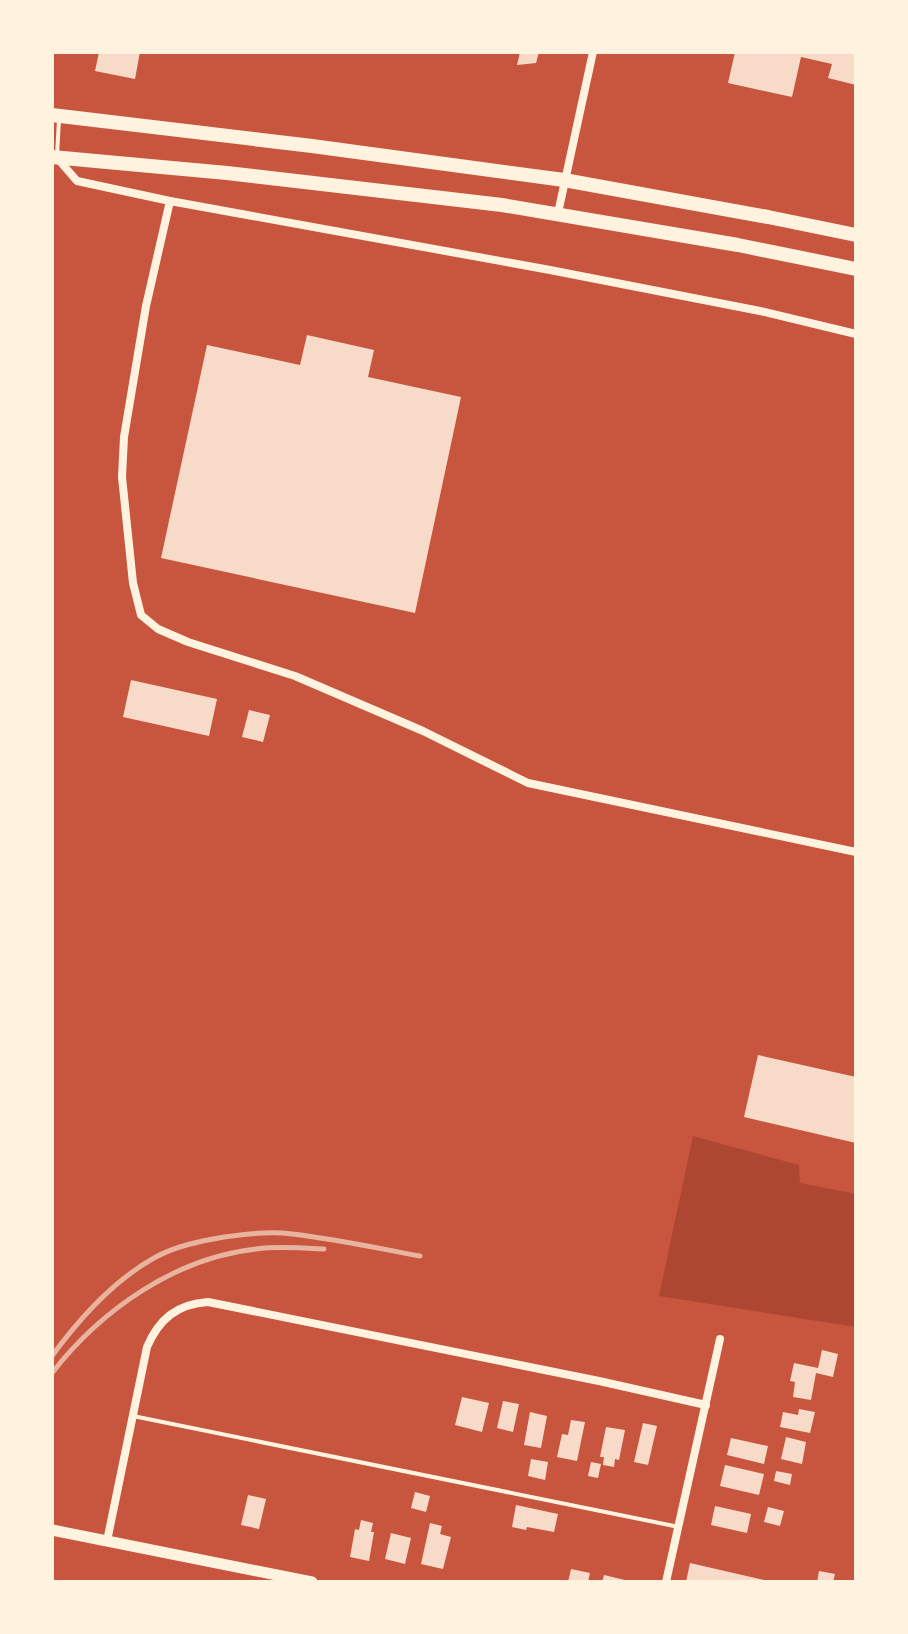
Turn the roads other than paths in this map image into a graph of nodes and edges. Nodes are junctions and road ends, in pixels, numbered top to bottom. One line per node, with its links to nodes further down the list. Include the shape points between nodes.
1 (593, 52): 4 (street)
2 (55, 116): 3 (lane); 4 (main road)
3 (54, 157): 5 (street, via 77,181); 6 (main road)
4 (564, 180): 6 (street); 7 (main road)
5 (170, 201): 9 (street, via 565,273); 10 (street, via 124,437 124,498 141,615 158,629 295,676 528,783)
6 (558, 213): 8 (main road)
7 (856, 235)
8 (856, 269)
9 (856, 334)
10 (856, 852)
11 (720, 1339): 12 (street)
12 (706, 1405): 13 (street, via 208,1302 192,1303 160,1325 147,1347); 14 (street)
13 (133, 1416): 14 (lane); 16 (street)
14 (679, 1527): 18 (street)
15 (52, 1530): 16 (street)
16 (107, 1541): 17 (street)
17 (312, 1582)
18 (666, 1582)

